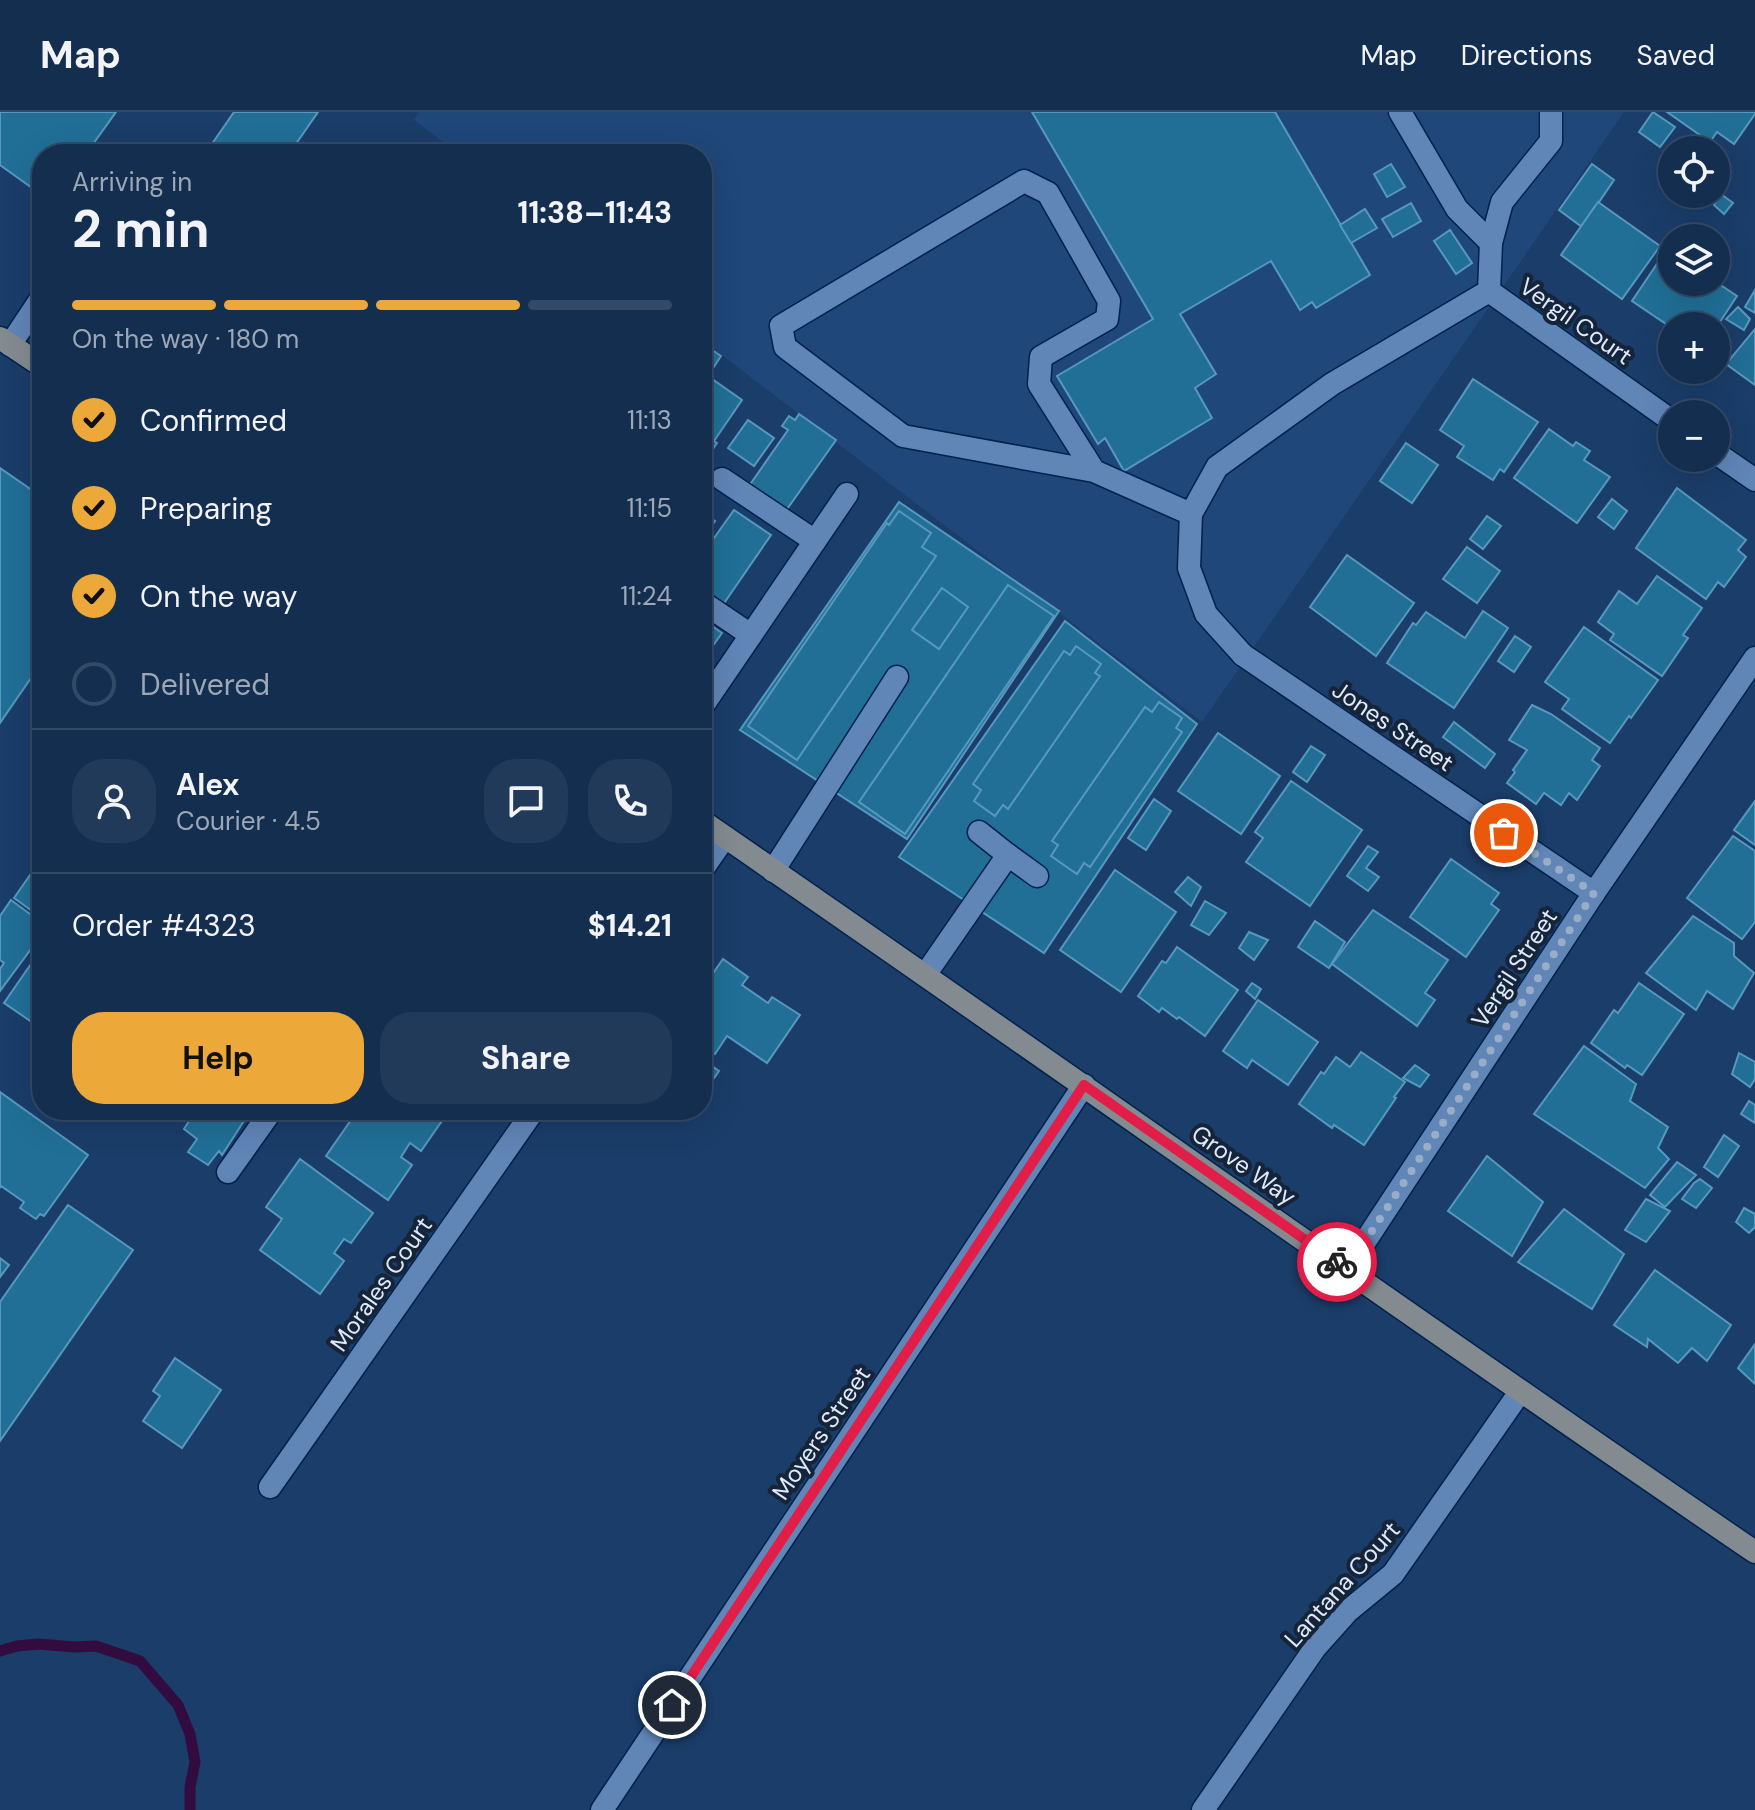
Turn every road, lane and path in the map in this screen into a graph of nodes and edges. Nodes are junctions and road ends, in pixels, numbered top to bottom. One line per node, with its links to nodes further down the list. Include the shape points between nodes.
1 (1400, 112): 3 (street, via 1457,209)
2 (1551, 112): 3 (street, via 1551,141 1502,202)
3 (1491, 243): 4 (street)
4 (1489, 291): 8 (street, Vergil Court); 14 (street, via 1332,384 1217,467)
5 (32, 309): 6 (street)
6 (5, 342): 7 (main road)
7 (32, 360)
8 (1658, 411)
9 (1730, 463): 12 (street)
10 (1094, 471): 10 (street, via 1039,384 1041,357 1107,319 1109,301 1048,193 1024,181 781,326 785,347 903,436); 14 (street)
11 (722, 479): 15 (street)
12 (1755, 480)
13 (847, 494): 15 (street)
14 (1191, 514): 28 (street, Jones Street, via 1189,568 1206,614 1243,655)
15 (815, 541): 17 (street)
16 (712, 609): 17 (street)
17 (751, 635): 20 (street)
18 (1755, 658): 28 (street, Vergil Street)
19 (897, 677): 26 (street)
20 (712, 692)
21 (712, 828): 23 (main road, Grove Way)
22 (979, 832): 24 (street)
23 (725, 837): 25 (street); 26 (main road, Grove Way)
24 (1008, 855): 27 (street); 29 (street)
25 (712, 856)
26 (773, 871): 29 (main road, Grove Way)
27 (1037, 876)
28 (1594, 893): 34 (street, Vergil Street)
29 (925, 975): 30 (main road, Grove Way)
30 (1084, 1085): 34 (main road, Grove Way); 38 (street, Moyers Street)
31 (265, 1120): 33 (street)
32 (527, 1120): 36 (street, Morales Court)
33 (228, 1172)
34 (1347, 1269): 35 (main road, Grove Way)
35 (1520, 1392): 37 (main road, Grove Way); 39 (street, Lantana Court, via 1393,1574 1348,1611 1315,1648)
36 (270, 1487)
37 (1755, 1552)
38 (602, 1810)
39 (1203, 1810)

